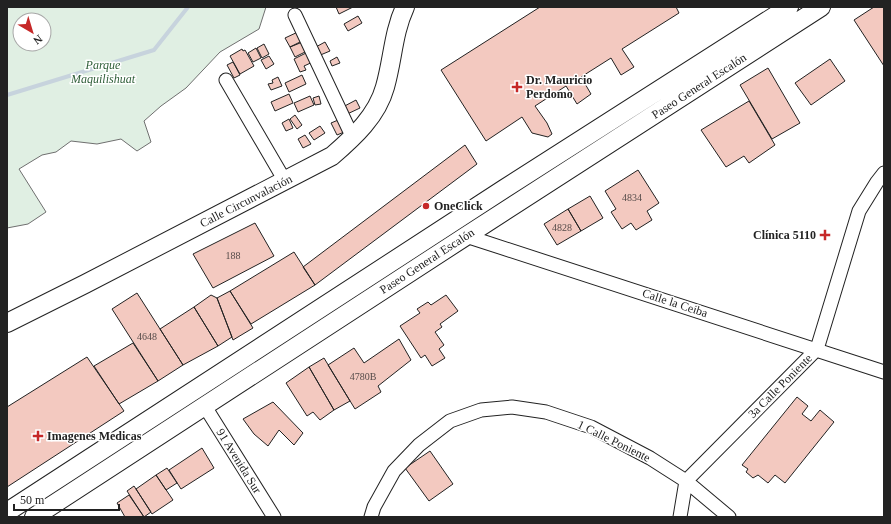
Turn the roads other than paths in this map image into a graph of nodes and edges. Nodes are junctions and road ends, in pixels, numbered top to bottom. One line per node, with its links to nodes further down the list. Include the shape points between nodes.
1 (405, 7): 6 (main road, Calle Circunvalación, via 398,22 385,88 368,121)
2 (789, 7): 15 (main road, Paseo General Escalón)
3 (822, 7): 9 (main road, Paseo General Escalón)
4 (295, 16): 6 (street)
5 (226, 80): 8 (street)
6 (353, 138): 8 (main road, Calle Circunvalación, via 332,156)
7 (884, 173): 11 (street, 3a Calle Poniente, via 859,211)
8 (285, 181): 10 (main road, Calle Circunvalación)
9 (466, 236): 11 (street, Calle la Ceiba); 13 (main road, Paseo General Escalón)
10 (7, 323)
11 (817, 349): 12 (street, Calle la Ceiba); 14 (street, 3a Calle Poniente)
12 (884, 372)
13 (204, 405): 16 (main road, Paseo General Escalón); 17 (street, 91 Avenida Sur)
14 (686, 482): 18 (street, 1 Calle Poniente, via 650,458 591,427 546,412 512,407 481,410 450,421 420,445 394,471); 19 (street); 20 (street, 1 Calle Poniente)
15 (7, 512)
16 (34, 517)
17 (274, 517)
18 (371, 517)
19 (680, 517)
20 (729, 517)

